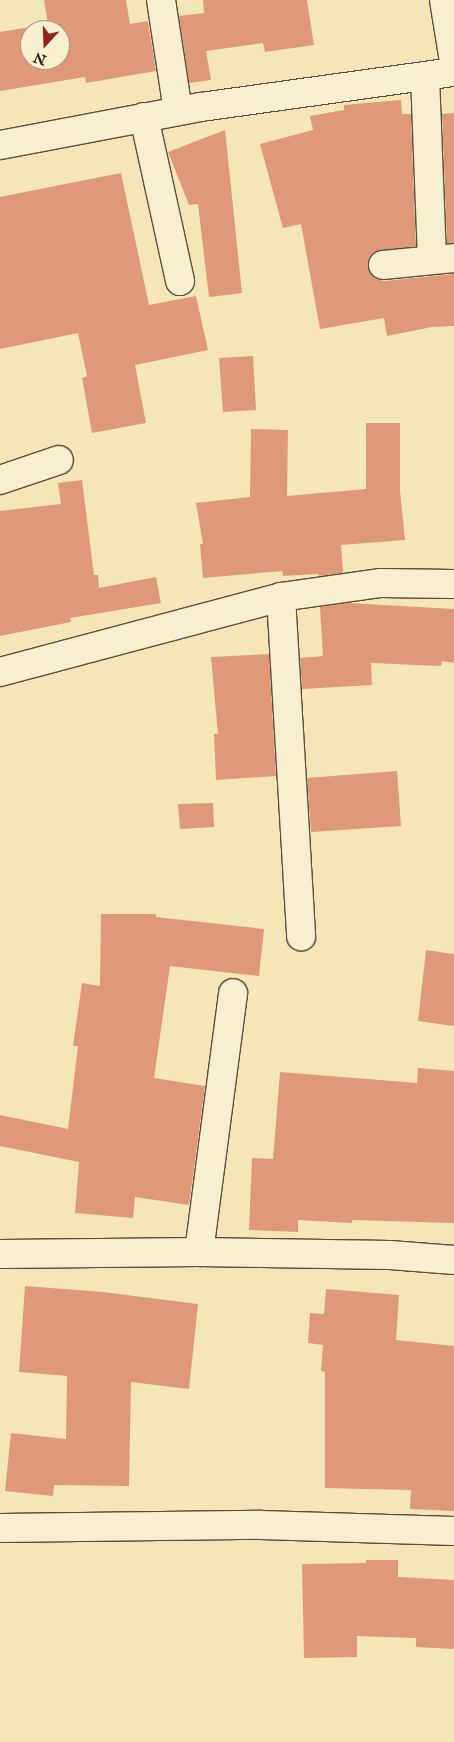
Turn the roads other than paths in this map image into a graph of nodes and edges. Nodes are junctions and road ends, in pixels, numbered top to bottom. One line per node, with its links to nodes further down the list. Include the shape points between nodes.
1 (161, 0): 6 (street)
2 (444, 0): 3 (street)
3 (454, 62)
4 (454, 72): 5 (street)
5 (425, 76): 6 (street); 9 (street)
6 (178, 111): 7 (street)
7 (144, 116): 8 (street); 11 (street)
8 (0, 145)
9 (443, 258): 10 (street)
10 (383, 265)
11 (180, 280)
12 (59, 460): 13 (street)
13 (0, 480)
14 (454, 584): 15 (street, via 381,583)
15 (281, 597): 16 (street); 17 (street)
16 (0, 672)
17 (301, 936)
18 (233, 993): 19 (street)
19 (199, 1252): 20 (street); 21 (street, via 390,1255)
20 (0, 1254)
21 (454, 1260)
22 (0, 1528): 23 (street, via 261,1525)
23 (454, 1531)

